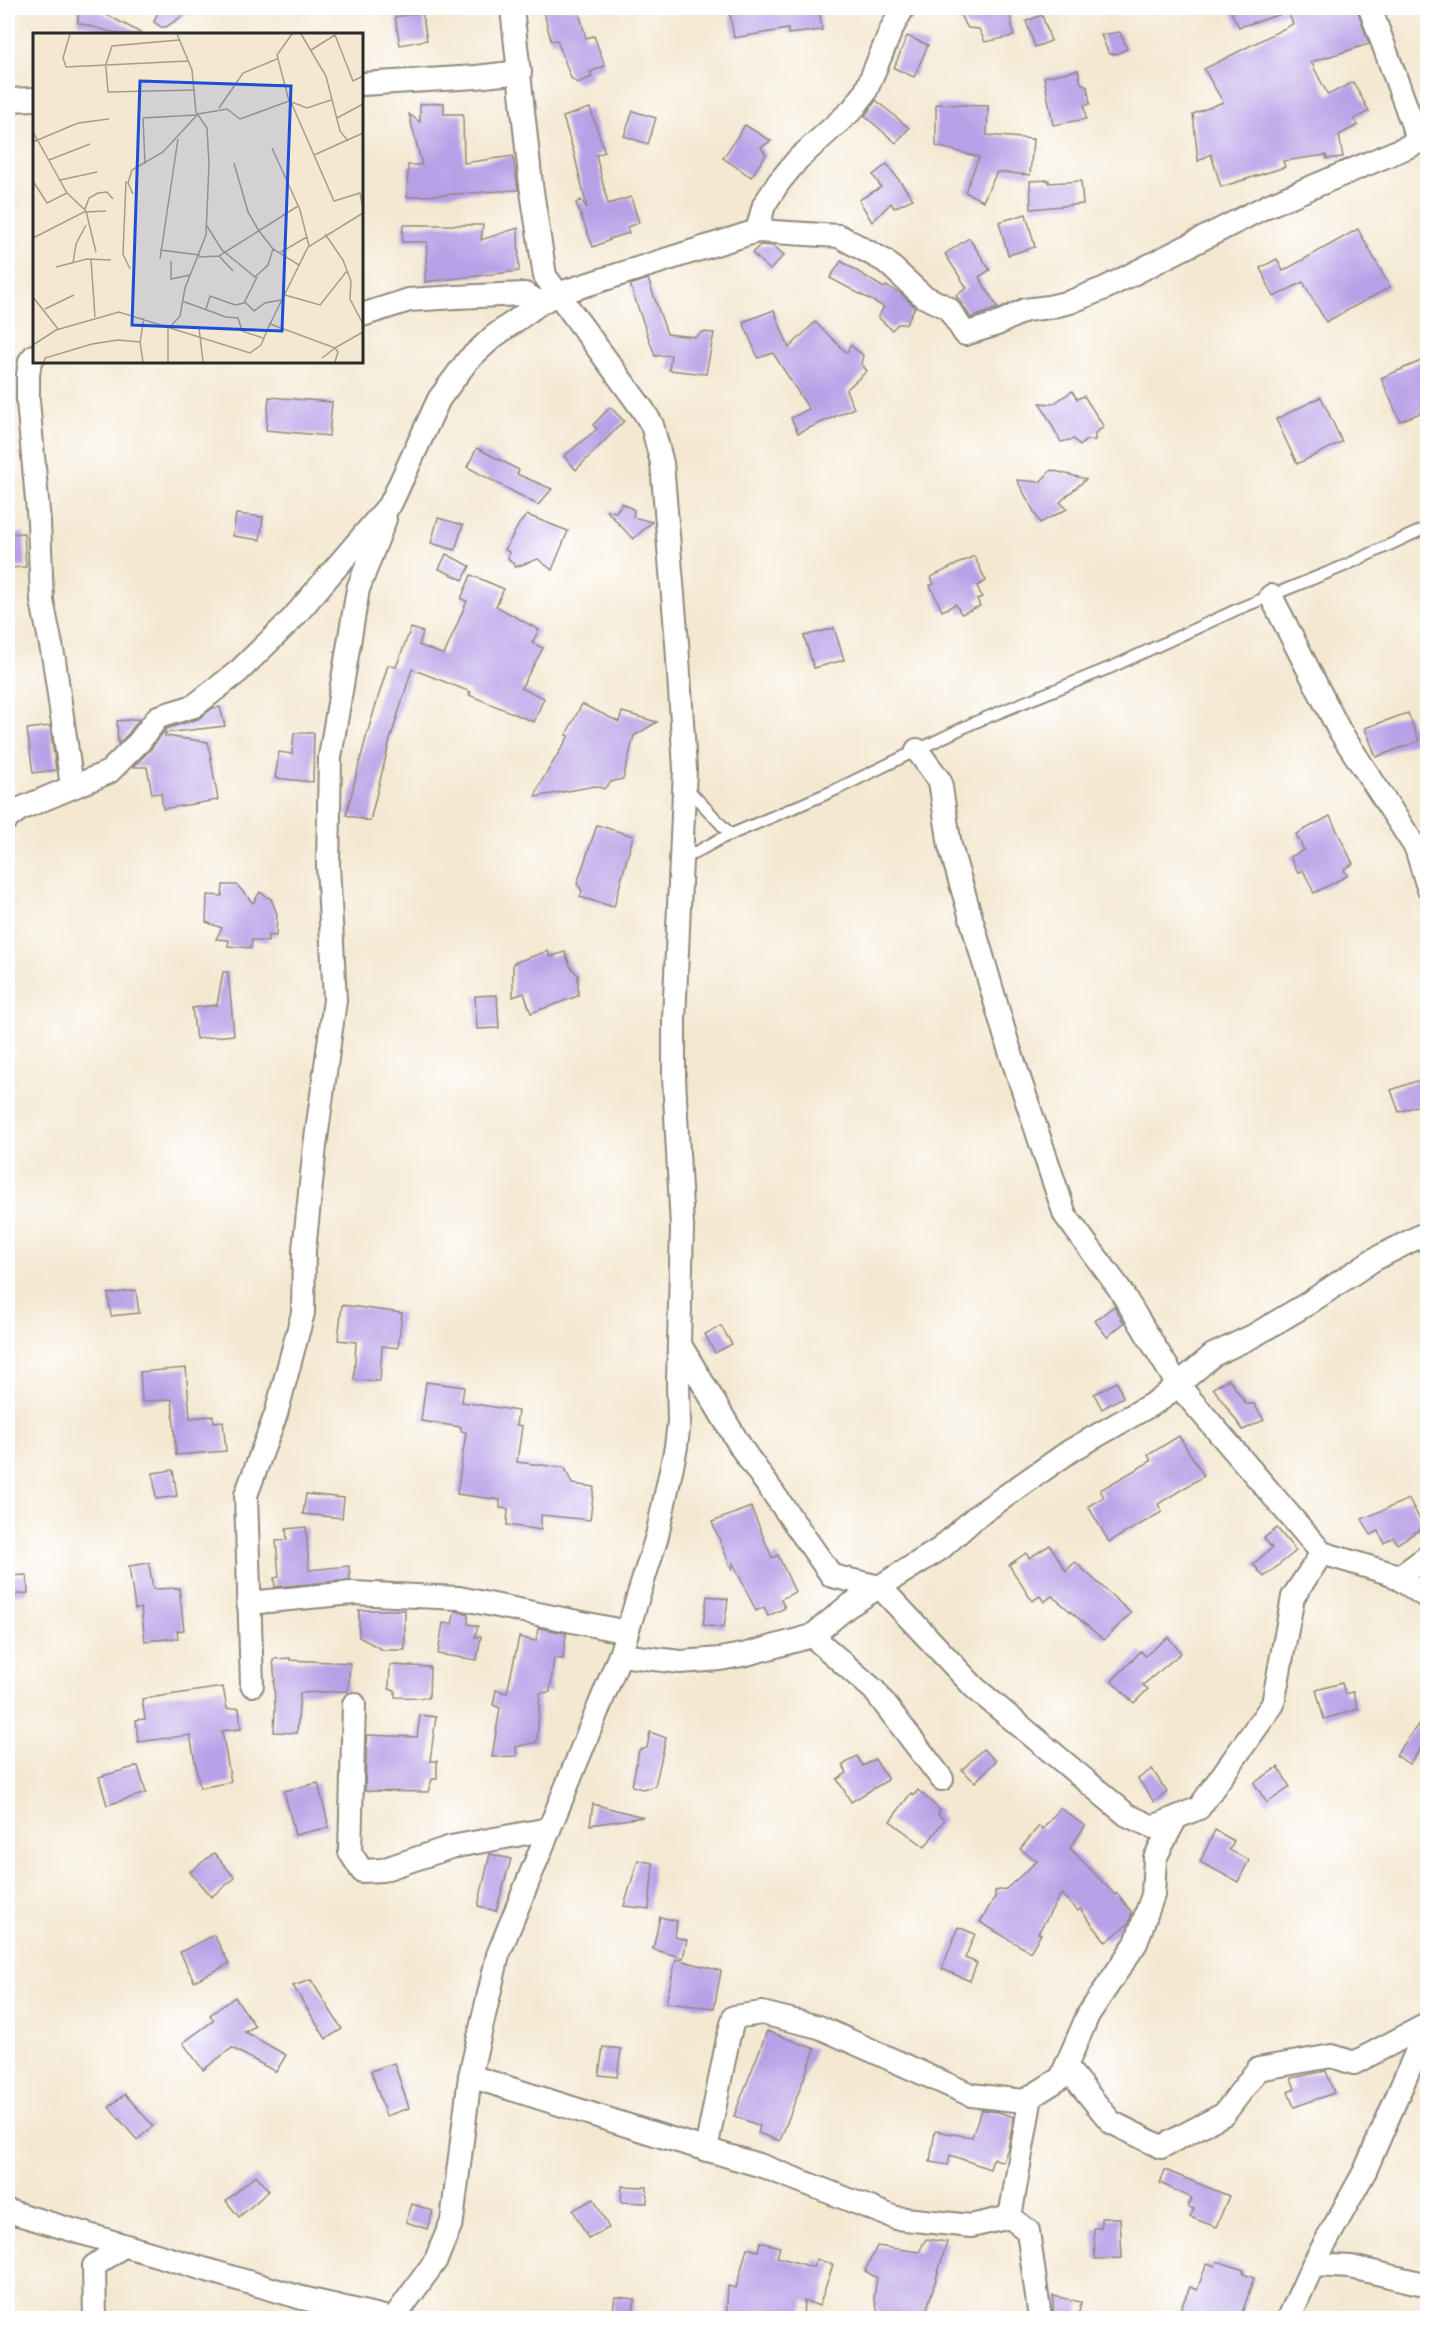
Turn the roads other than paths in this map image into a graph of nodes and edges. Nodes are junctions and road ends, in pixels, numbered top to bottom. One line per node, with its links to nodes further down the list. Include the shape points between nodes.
1 (512, 8): 4 (street)
2 (903, 8): 9 (street, via 865,93 779,182 764,205)
3 (1370, 8): 8 (street)
4 (520, 72): 5 (street); 10 (street)
5 (363, 84)
6 (33, 99): 7 (street)
7 (8, 100)
8 (1423, 143): 9 (street, via 1267,206 1105,288 1070,302 1025,310 965,334 948,308 923,296 885,261 839,236)
9 (757, 231): 10 (street)
10 (548, 298): 11 (street, via 525,294 409,300); 13 (street, via 468,360 439,399); 17 (street, via 652,425 662,464)
11 (363, 315)
12 (33, 357): 18 (street, via 28,401 42,601)
13 (392, 503): 18 (street, via 293,618 239,670 194,706 158,717 109,772); 31 (street, via 358,589 330,757 328,865 335,1000 304,1250 303,1313 276,1414 246,1495)
14 (1428, 527): 15 (lane)
15 (1271, 596): 16 (lane); 22 (street, via 1339,730 1416,848)
16 (917, 750): 20 (lane); 25 (street, via 940,781 953,857 1008,1045 1065,1215 1119,1288)
17 (684, 785): 20 (lane); 21 (street)
18 (72, 786): 19 (street)
19 (8, 818)
20 (731, 835): 21 (lane)
21 (681, 860): 24 (street, via 674,1020 682,1227)
22 (1428, 887)
23 (1428, 1232): 25 (street, via 1373,1260 1253,1336 1213,1355)
24 (679, 1342): 29 (street, via 742,1449 832,1576); 32 (street, via 679,1422 673,1464 657,1536)
25 (1178, 1385): 26 (street); 29 (street, via 1161,1399 1070,1451 977,1516 940,1550)
26 (1322, 1553): 28 (street); 38 (street, via 1293,1598 1273,1704 1199,1808)
27 (1428, 1556): 28 (street)
28 (1398, 1578): 30 (street)
29 (880, 1587): 33 (street, via 847,1607); 38 (street, via 975,1688 1127,1815 1153,1827)
30 (1428, 1598)
31 (248, 1604): 32 (street, via 352,1593 459,1598); 35 (street)
32 (627, 1632): 34 (street)
33 (812, 1636): 34 (street, via 720,1659 681,1662); 37 (street, via 874,1690)
34 (620, 1655): 39 (street)
35 (252, 1685)
36 (354, 1704): 39 (street, via 350,1852 362,1871 382,1870 451,1847)
37 (942, 1779)
38 (1176, 1818): 41 (street, via 1155,1858 1153,1895 1136,1943 1088,2015)
39 (549, 1829): 42 (street, via 498,1955)
40 (1428, 2025): 41 (street, via 1354,2063 1332,2056 1258,2069 1224,2114 1161,2147 1111,2122); 48 (street, via 1365,2171)
41 (1066, 2067): 43 (street, via 1061,2078)
42 (470, 2076): 44 (street); 52 (street, via 453,2221 436,2260)
43 (1032, 2096): 44 (street, via 1024,2101 971,2095 819,2027 762,2013 734,2017); 46 (street)
44 (706, 2150): 46 (street, via 762,2166 896,2218 971,2226)
45 (8, 2211): 47 (street)
46 (1010, 2217): 53 (street, via 1028,2231)
47 (123, 2246): 50 (street, via 94,2266); 51 (street)
48 (1313, 2265): 49 (street, via 1351,2267); 54 (street)
49 (1428, 2285)
50 (95, 2319)
51 (388, 2319)
52 (394, 2319)
53 (1040, 2319)
54 (1289, 2319)

